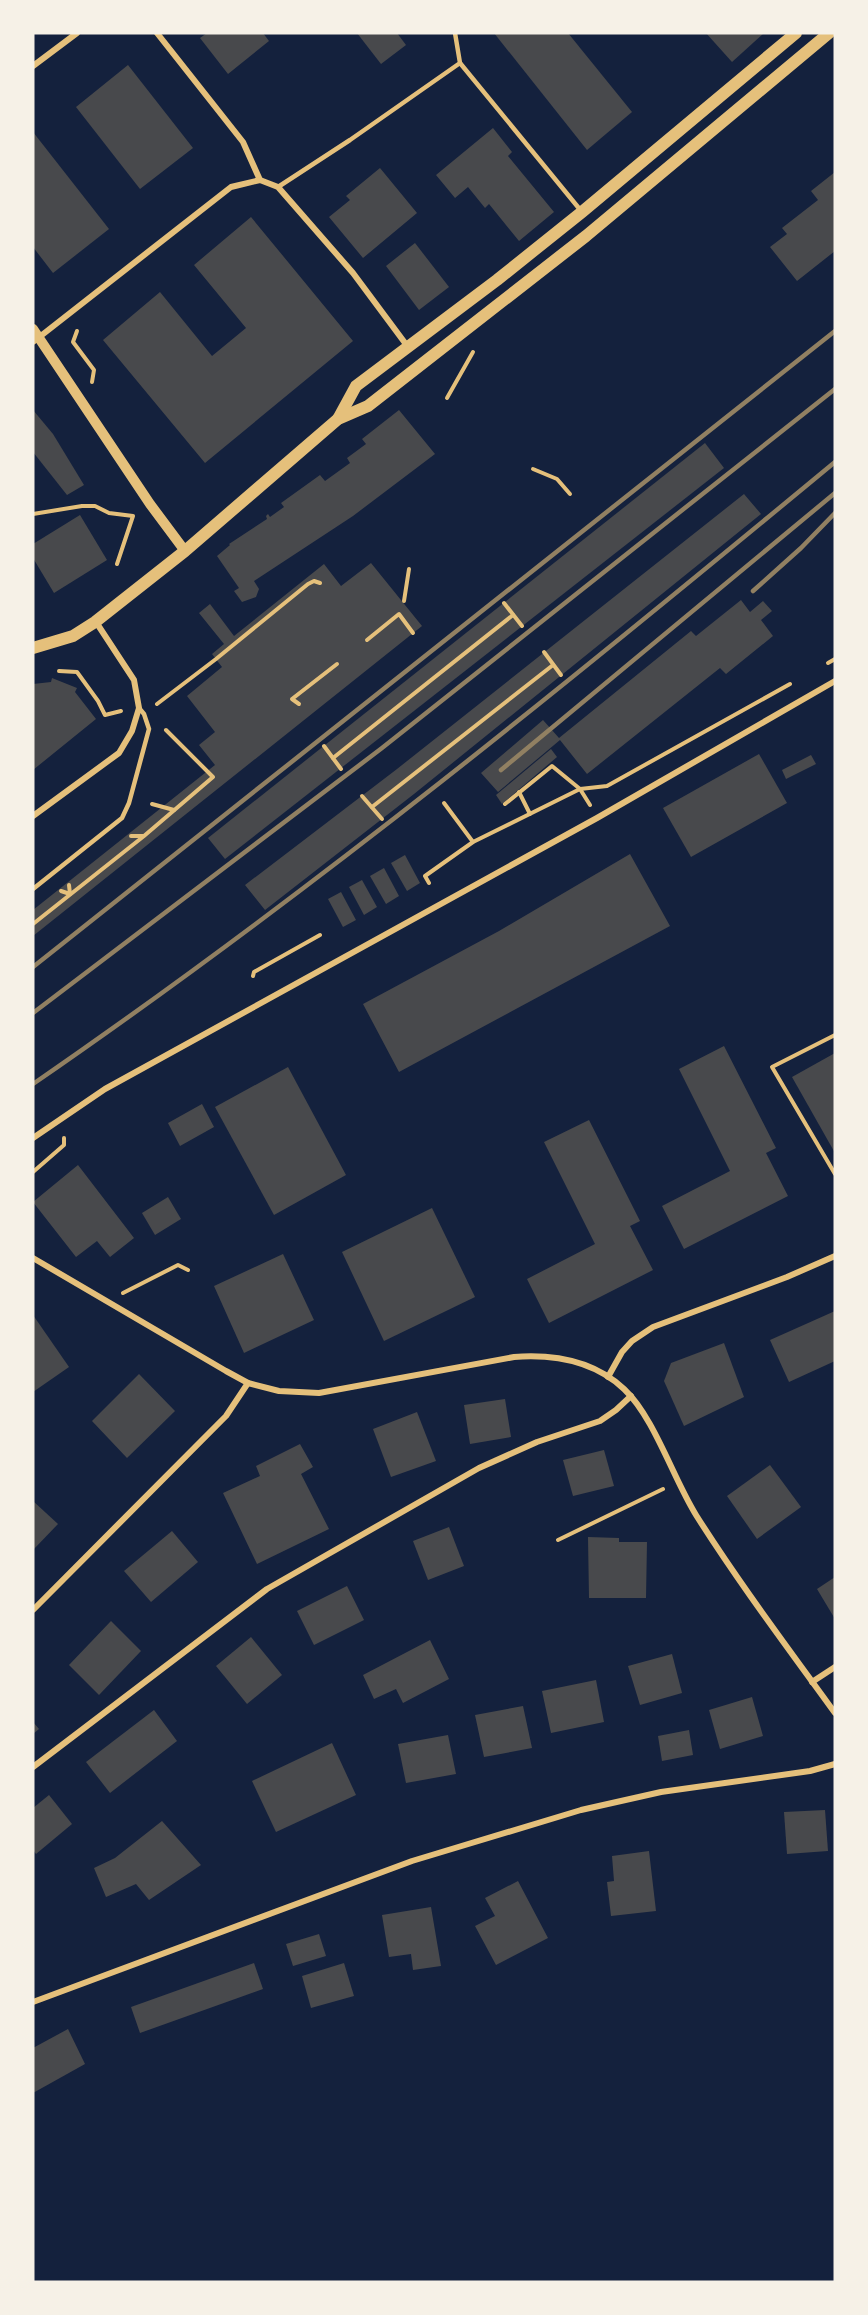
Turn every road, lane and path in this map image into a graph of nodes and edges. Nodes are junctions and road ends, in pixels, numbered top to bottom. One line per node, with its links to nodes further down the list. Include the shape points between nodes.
1 (77, 33): 7 (street)
2 (157, 33): 8 (street, via 243,142)
3 (455, 33): 6 (lane)
4 (796, 33): 10 (main road)
5 (829, 33): 17 (main road, via 533,278 368,406)
6 (460, 63): 9 (lane); 10 (lane)
7 (33, 66)
8 (260, 180): 9 (street); 12 (street, via 231,187)
9 (278, 187): 13 (street, via 353,273)
10 (582, 212): 13 (main road)
11 (78, 328): 15 (path, via 73,342)
12 (35, 336): 21 (street)
13 (408, 347): 17 (main road, via 356,387)
14 (474, 348): 16 (path)
15 (94, 370)
16 (447, 398)
17 (338, 419): 21 (main road)
18 (533, 469): 19 (path, via 557,479)
19 (570, 494)
20 (33, 514): 22 (path, via 95,506 109,513 132,516)
21 (185, 551): 28 (main road)
22 (117, 564)
23 (409, 568): 25 (path)
24 (320, 583): 33 (path, via 308,584)
25 (404, 601)
26 (504, 603): 27 (path)
27 (513, 615): 29 (path); 50 (path)
28 (95, 622): 34 (main road, via 73,636); 46 (street, via 134,680)
29 (522, 626)
30 (413, 633): 32 (path, via 399,614)
31 (230, 640): 33 (path)
32 (367, 640)
33 (234, 645): 44 (path)
34 (33, 648)
35 (544, 652): 38 (path)
36 (835, 659): 39 (path)
37 (337, 664): 45 (path, via 292,699)
38 (554, 664): 41 (path); 58 (path)
39 (825, 664)
40 (59, 670): 47 (path, via 77,672)
41 (561, 675)
42 (796, 681): 52 (path, via 608,786)
43 (835, 681): 75 (street, via 597,818 105,1089)
44 (161, 703)
45 (299, 704)
46 (139, 708): 60 (street, via 132,731 118,753); 68 (lane, via 149,729 122,818)
47 (105, 715)
48 (166, 729): 59 (path, via 213,777)
49 (324, 746): 50 (path)
50 (333, 758): 51 (path)
51 (341, 769)
52 (580, 789): 53 (path, via 552,766); 61 (path)
53 (519, 792): 57 (path); 61 (path)
54 (362, 796): 58 (path)
55 (444, 803): 65 (path)
56 (152, 804): 59 (path)
57 (505, 804)
58 (372, 807): 62 (path)
59 (174, 810): 64 (path)
60 (34, 813)
61 (530, 814): 65 (path)
62 (382, 819)
63 (131, 836): 64 (path)
64 (144, 836): 70 (path)
65 (473, 843): 66 (path, via 425,876)
66 (429, 883)
67 (69, 885): 70 (path)
68 (33, 889)
69 (61, 891): 70 (path)
70 (70, 894): 71 (path)
71 (33, 924)
72 (320, 935): 73 (path)
73 (253, 976)
74 (835, 1035): 78 (path, via 772,1067)
75 (33, 1138)
76 (64, 1145): 77 (path)
77 (33, 1172)
78 (835, 1174)
79 (835, 1256): 83 (street, via 653,1327 622,1352)
80 (33, 1258): 82 (street)
81 (188, 1270): 82 (path, via 178,1265 126,1290)
82 (112, 1305): 84 (street)
83 (608, 1377): 84 (street, via 573,1360 535,1356 319,1393 279,1391); 85 (street)
84 (248, 1383): 88 (street, via 226,1416)
85 (631, 1396): 86 (street, via 644,1413); 93 (street, via 600,1421 526,1446 478,1468 267,1589)
86 (677, 1482): 87 (path); 90 (street)
87 (558, 1540)
88 (33, 1610)
89 (835, 1667): 90 (street)
90 (812, 1682): 91 (street)
91 (835, 1713)
92 (835, 1764): 94 (street, via 661,1792 581,1810 412,1861)
93 (33, 1767)
94 (33, 2002)

